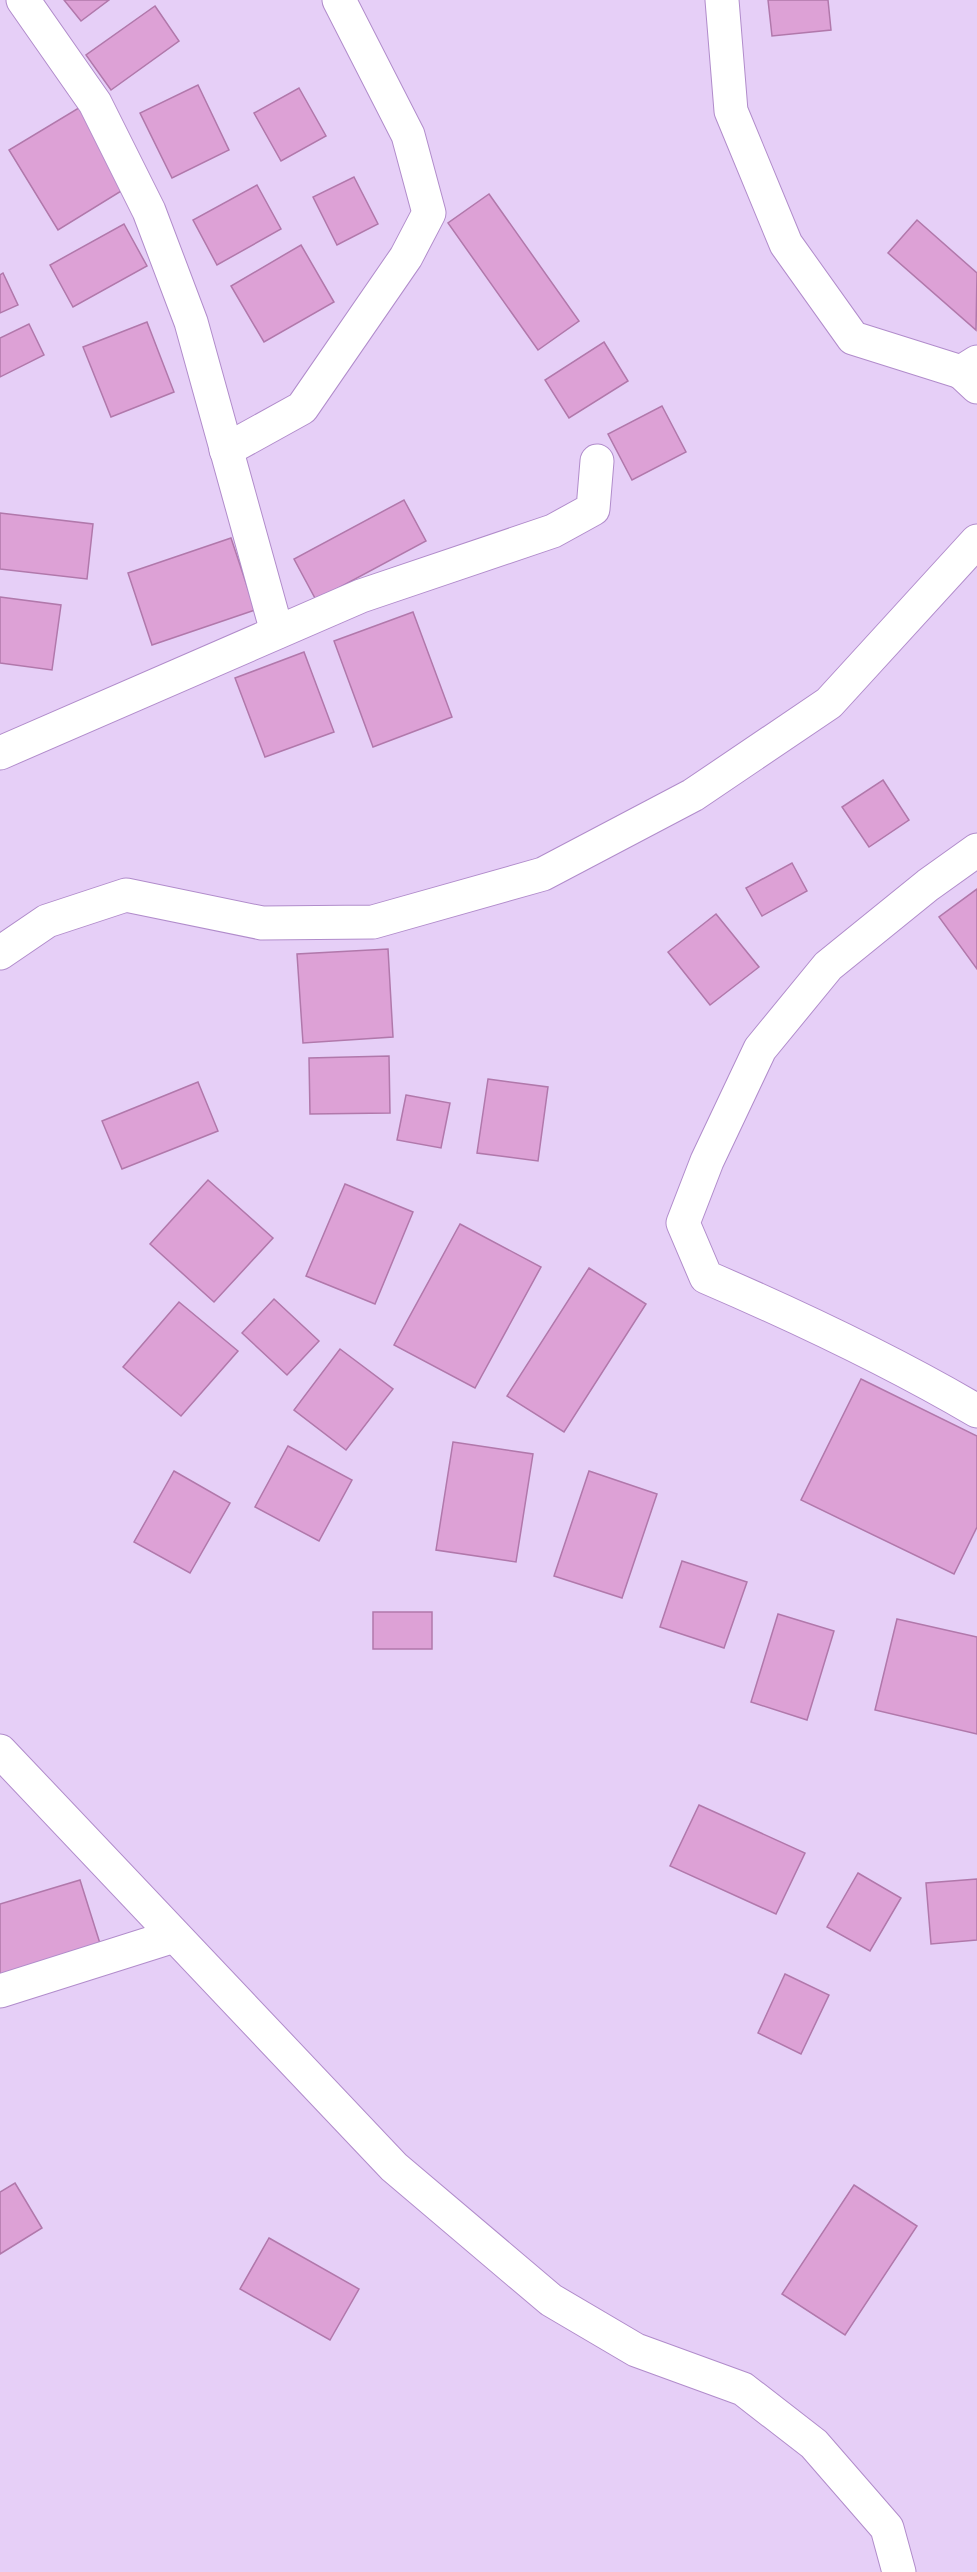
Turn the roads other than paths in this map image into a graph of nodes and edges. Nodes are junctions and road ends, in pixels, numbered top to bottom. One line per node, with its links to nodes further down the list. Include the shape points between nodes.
1 (23, 0): 5 (street, via 95,103 149,211 191,322)
2 (339, 0): 5 (street, via 408,135 429,213 406,257 302,408)
3 (722, 0): 4 (street, via 731,111 786,244 853,338)
4 (972, 374)
5 (226, 450): 8 (street)
6 (597, 460): 8 (street, via 593,509 552,531 361,596)
7 (977, 541): 11 (street, via 829,704 693,795 543,874 373,922 262,923 126,895 47,921)
8 (277, 632): 9 (street)
9 (0, 753)
10 (977, 850): 12 (street, via 828,966 760,1049 707,1161 683,1223 706,1278 789,1313)
11 (0, 954)
12 (977, 1411)
13 (0, 1751): 14 (street)
14 (174, 1936): 15 (street); 16 (street, via 394,2167 551,2300 636,2350 743,2389 814,2445 887,2528)
15 (0, 1991)
16 (899, 2572)

